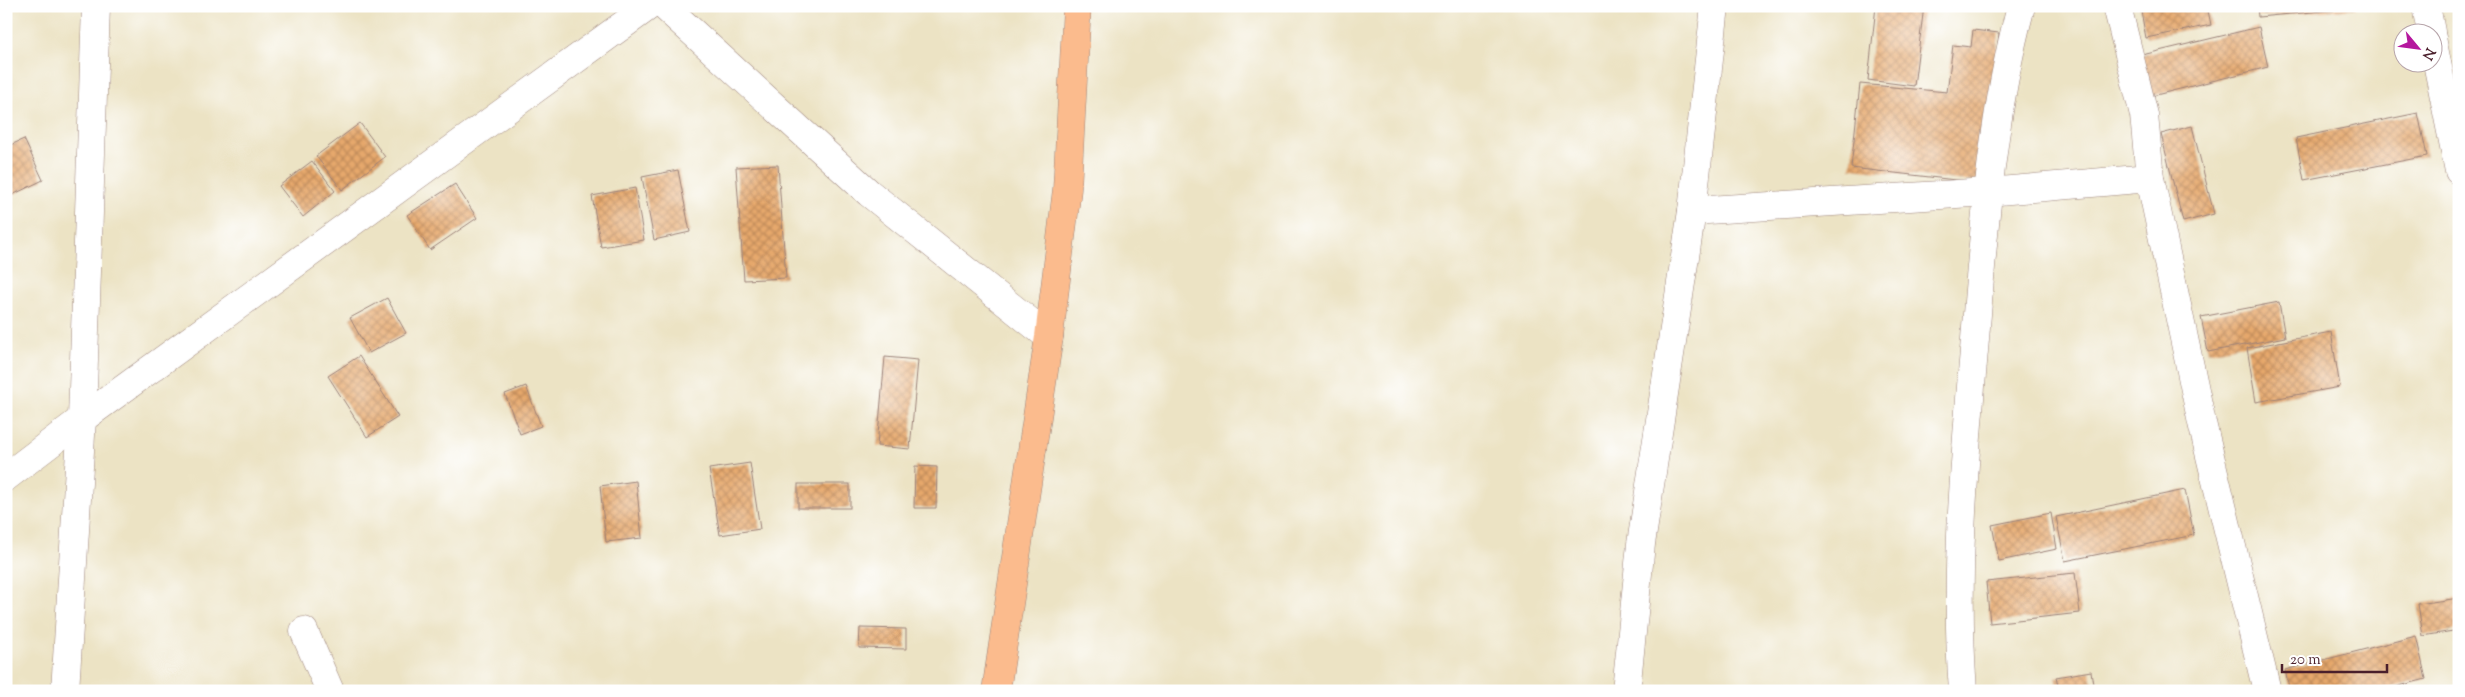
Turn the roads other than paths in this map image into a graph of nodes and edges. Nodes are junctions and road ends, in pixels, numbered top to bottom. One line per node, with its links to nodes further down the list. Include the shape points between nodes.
1 (96, 6): 16 (street)
2 (649, 6): 16 (street)
3 (664, 6): 15 (street, via 869,193)
4 (1076, 6): 15 (main road, via 1067,189)
5 (1715, 6): 14 (street)
6 (2021, 6): 13 (street)
7 (2118, 6): 12 (street, via 2144,115)
8 (2426, 6): 9 (street)
9 (2429, 22)
10 (2439, 72): 11 (street)
11 (2459, 171)
12 (2150, 178): 13 (street); 24 (street, via 2202,423)
13 (1987, 192): 14 (street); 23 (street, via 1966,448 1959,642)
14 (1692, 211): 22 (street, via 1640,544)
15 (1049, 337): 21 (main road)
16 (82, 418): 17 (street); 19 (street)
17 (6, 477)
18 (304, 632): 20 (street)
19 (65, 691)
20 (330, 691)
21 (996, 691)
22 (1626, 691)
23 (1963, 691)
24 (2267, 691)

